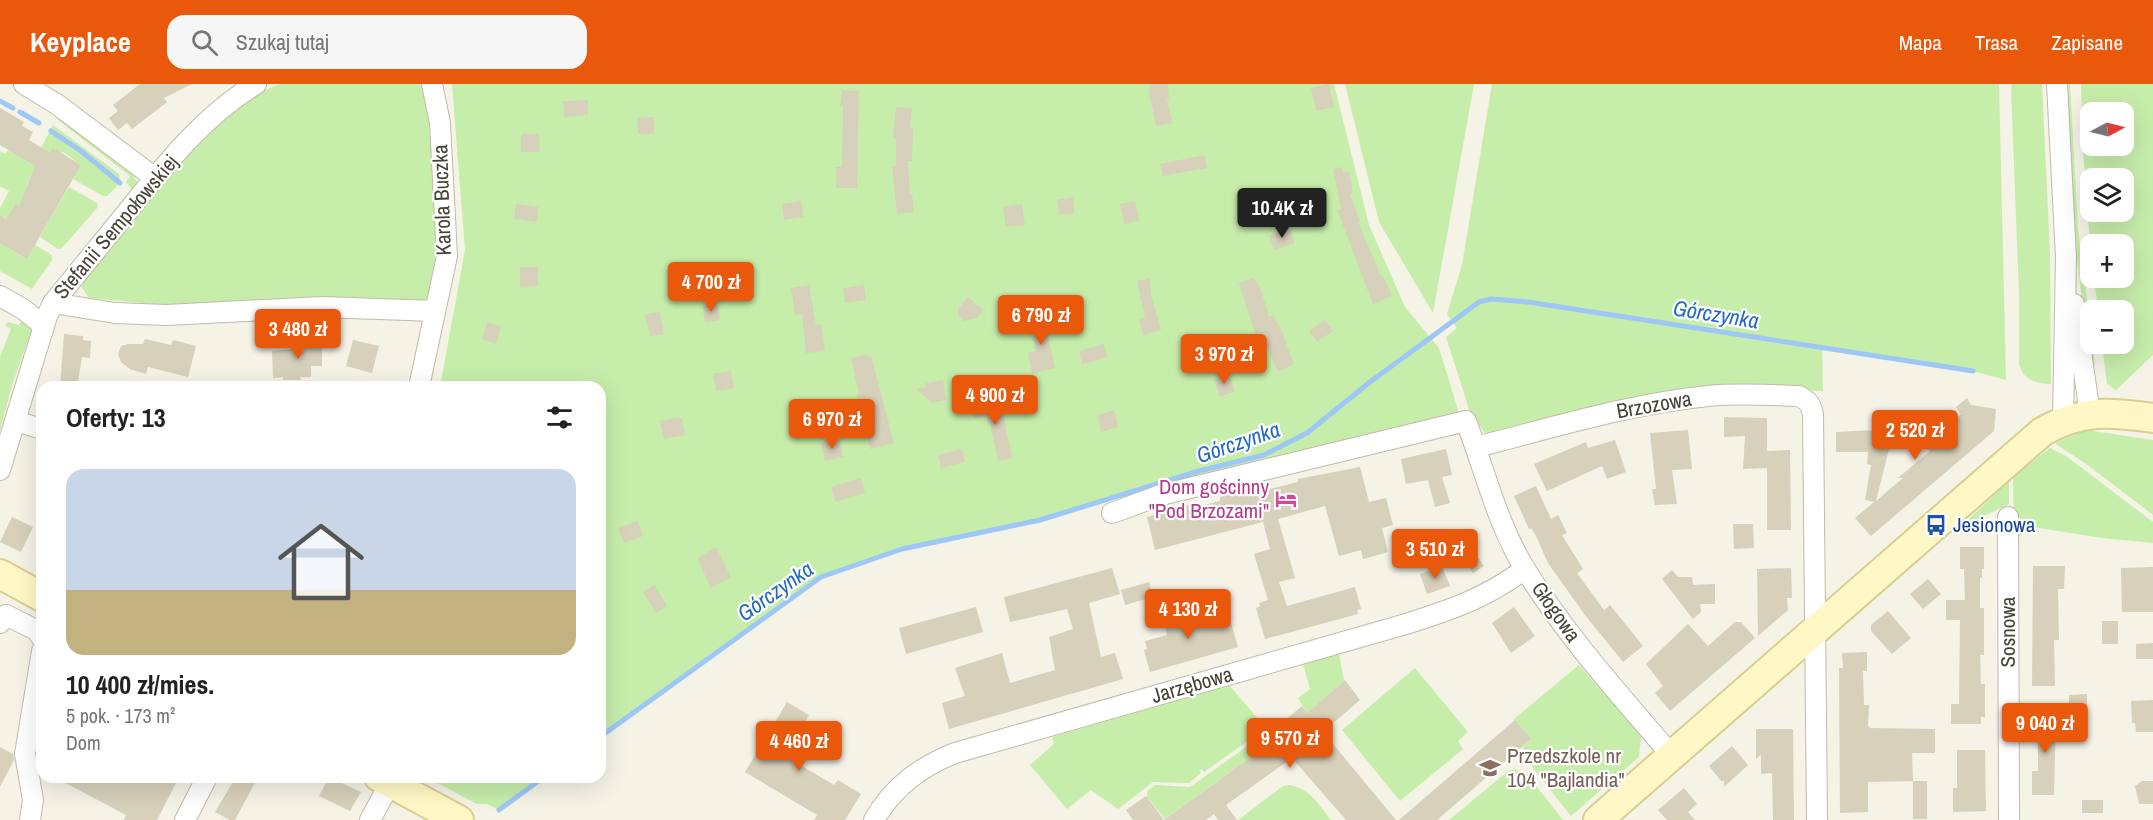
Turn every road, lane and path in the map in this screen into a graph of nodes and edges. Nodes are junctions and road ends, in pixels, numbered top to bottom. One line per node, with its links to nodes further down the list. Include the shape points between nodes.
1 (24, 84): 5 (street)
2 (256, 84): 5 (street, Stefanii Sempołowskiej, via 211,116)
3 (432, 84): 9 (street, Karola Buczka, via 440,123 447,256)
4 (2057, 84): 6 (street)
5 (155, 178): 8 (street, Stefanii Sempołowskiej)
6 (2067, 256): 12 (street); 12 (street)
7 (1, 300): 10 (street)
8 (53, 303): 9 (street, via 115,313 166,315 322,307); 10 (street, Stefanii Sempołowskiej)
9 (435, 311): 11 (street, Karola Buczka)
10 (44, 326): 14 (street, Stefanii Sempołowskiej)
11 (420, 381)
12 (2077, 417): 13 (street, via 2114,413); 24 (street, via 2042,432)
13 (2153, 418)
14 (15, 421): 15 (street); 17 (street, Stefanii Sempołowskiej)
15 (36, 427)
16 (1476, 447): 18 (street, via 1466,421 1161,495); 20 (street, Głogowa, via 1497,514); 24 (street, Brzozowa, via 1613,412 1683,399 1734,394 1799,396 1807,400 1813,414)
17 (0, 470)
18 (1112, 513)
19 (2008, 517): 38 (street, Sosnowa)
20 (1525, 569): 27 (street, Głogowa, via 1580,647); 35 (street, Jarzębowa, via 1461,607 955,753 915,773 889,797)
21 (0, 574): 22 (street)
22 (36, 594)
23 (0, 623): 25 (street, via 6,615)
24 (1815, 629): 27 (street); 37 (street, Brzozowa)
25 (36, 630)
26 (36, 687): 31 (street, via 25,754 33,800)
27 (1672, 756): 36 (street)
28 (204, 783): 32 (street)
29 (384, 783): 33 (street)
30 (391, 783): 34 (street)
31 (30, 820)
32 (185, 820)
33 (370, 820)
34 (459, 820)
35 (874, 820)
36 (1598, 820)
37 (1817, 820)
38 (2009, 820)

